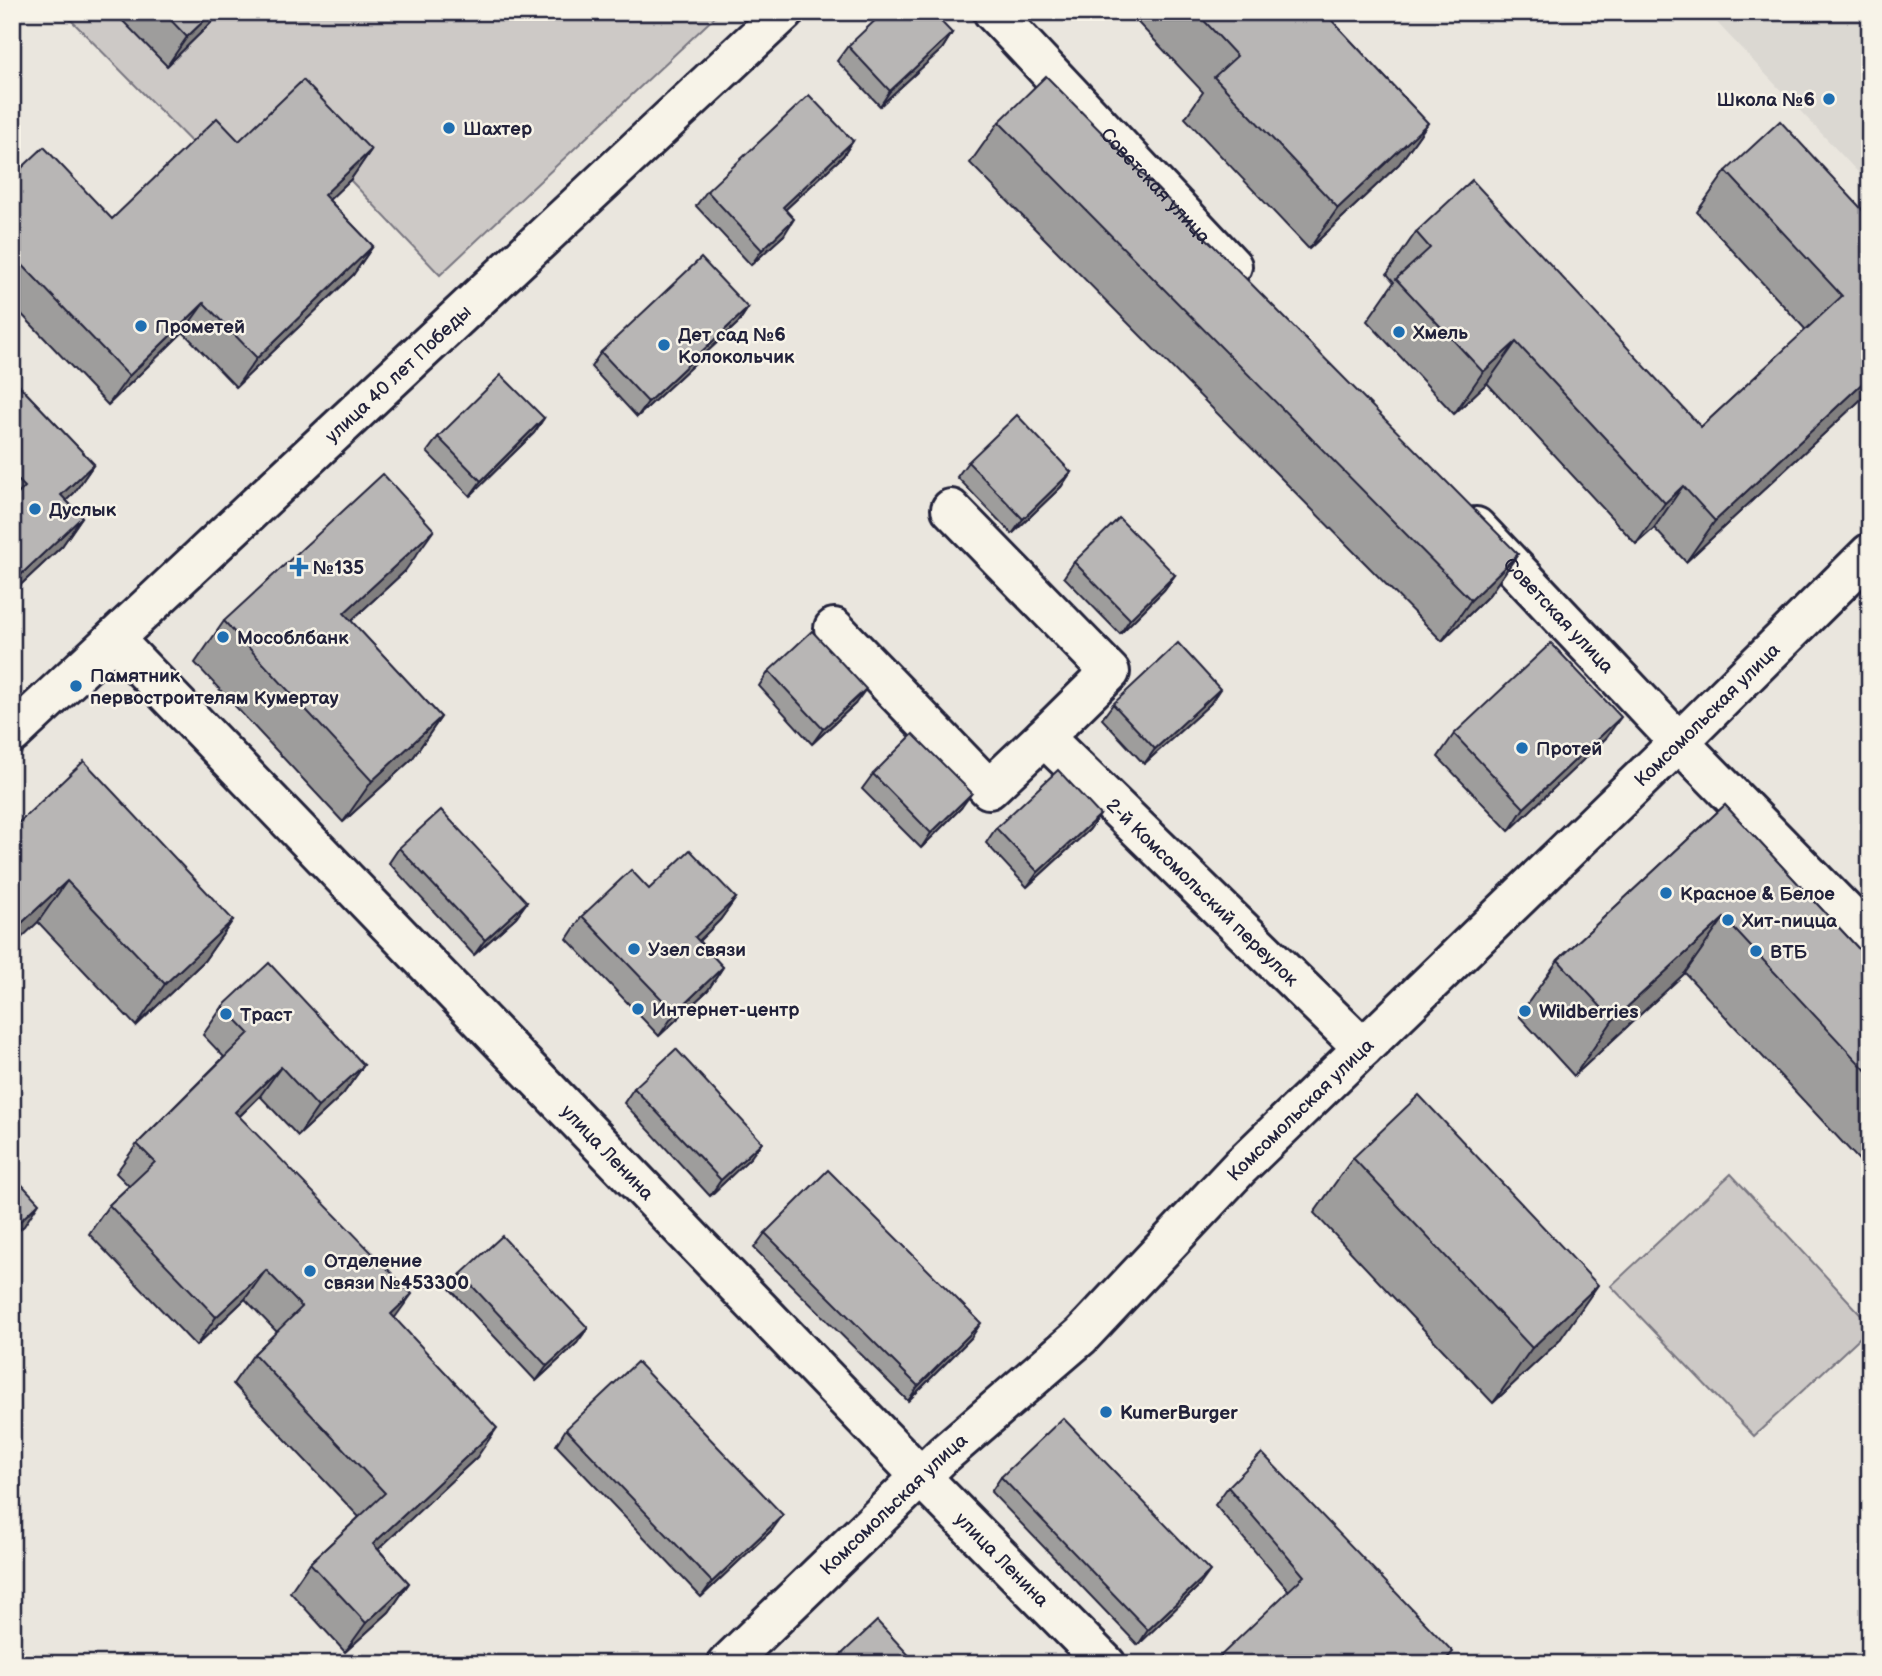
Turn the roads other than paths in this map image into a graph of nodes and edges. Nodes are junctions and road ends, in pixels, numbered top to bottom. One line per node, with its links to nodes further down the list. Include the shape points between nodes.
1 (784, 12): 8 (street, улица 40 лет Победы)
2 (993, 12): 3 (street, Советская улица)
3 (1255, 290)
4 (1451, 500): 11 (street, Советская улица)
5 (951, 509): 10 (street, via 1110,672)
6 (1870, 553): 11 (street, Комсомольская улица)
7 (834, 628): 10 (street, via 989,789)
8 (114, 639): 9 (street, улица 40 лет Победы); 14 (street, улица Ленина)
9 (12, 734)
10 (1044, 737): 13 (street, 2-й Комсомольский переулок)
11 (1679, 742): 12 (street, Советская улица); 13 (street, Комсомольская улица)
12 (1870, 937)
13 (1363, 1048): 14 (street, Комсомольская улица, via 1240,1167 1081,1336)
14 (921, 1477): 15 (street, Комсомольская улица); 16 (street, улица Ленина)
15 (727, 1664)
16 (1106, 1664)

